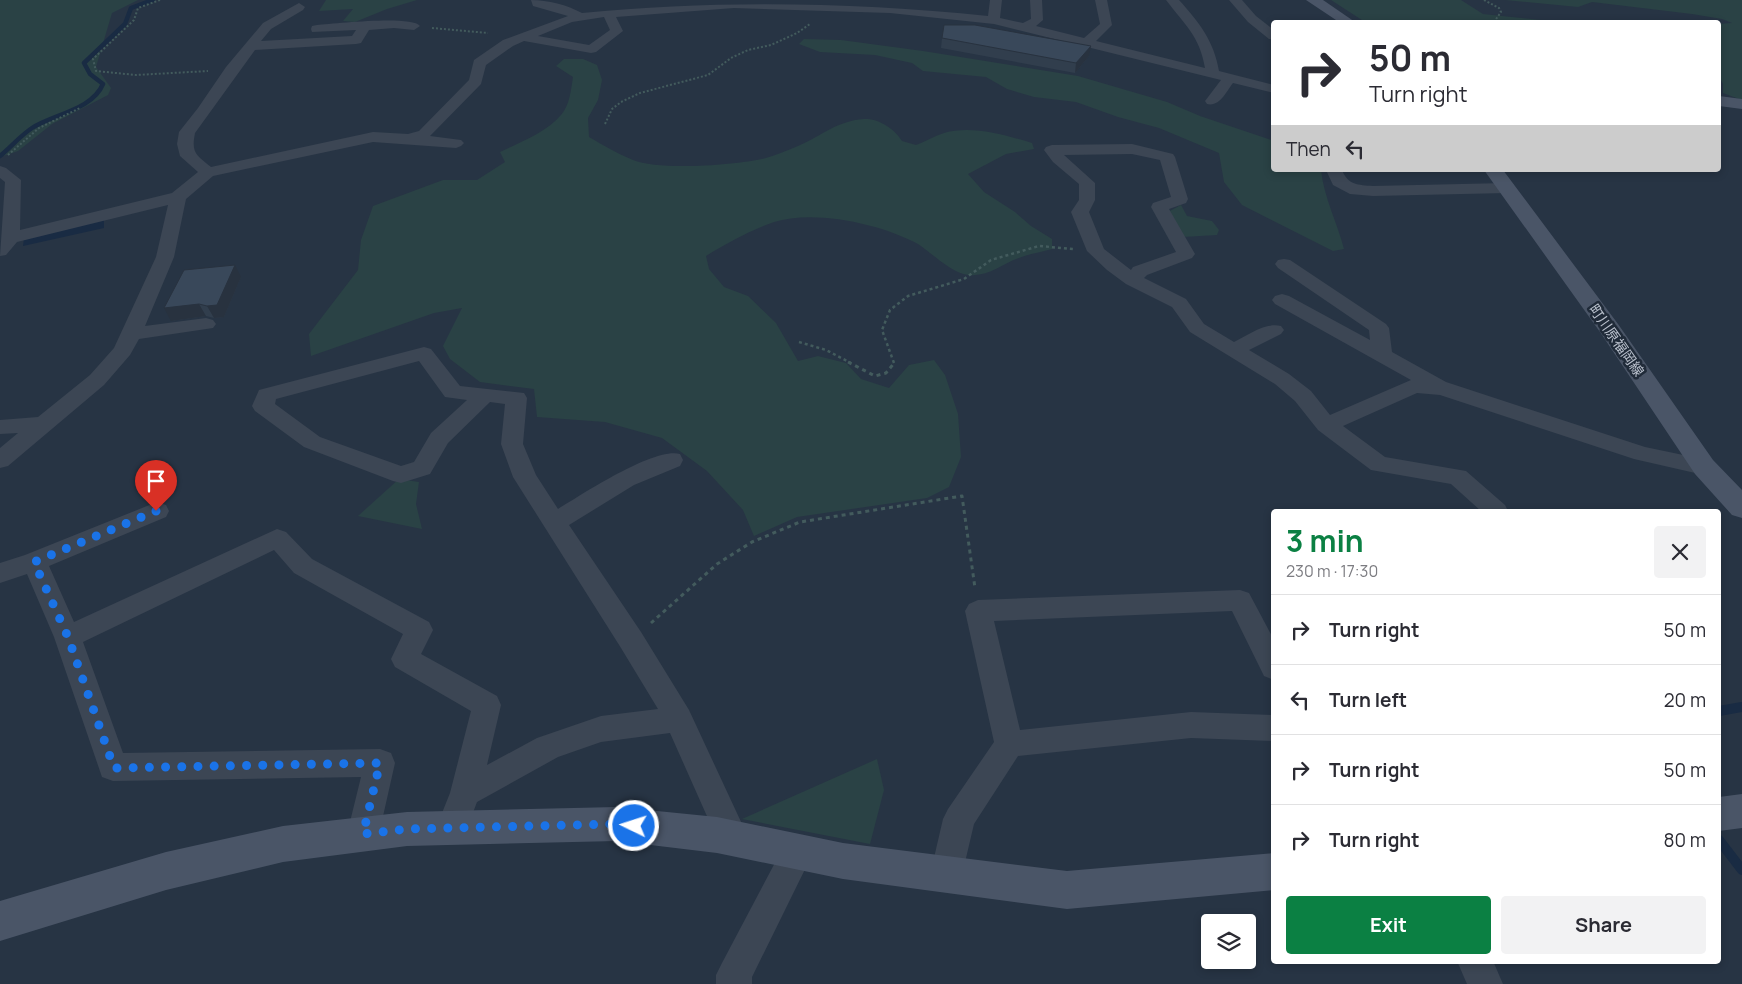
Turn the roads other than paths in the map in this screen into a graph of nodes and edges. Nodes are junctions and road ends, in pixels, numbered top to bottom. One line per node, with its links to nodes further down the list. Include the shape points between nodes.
1 (537, 0): 12 (street)
2 (1036, 0): 17 (street, via 1036,20)
3 (1102, 0): 21 (street, via 1106,25)
4 (1172, 0): 23 (street, via 1199,30 1210,52)
5 (1235, 0): 19 (street)
6 (1313, 0): 14 (street)
7 (996, 3): 8 (street); 13 (street)
8 (980, 4)
9 (299, 7): 22 (street, via 267,26)
10 (391, 10): 15 (street)
11 (611, 13): 12 (street); 13 (street, via 734,4 923,11); 20 (street, via 617,30 592,49)
12 (580, 17): 20 (street, via 569,18)
13 (994, 20): 17 (street)
14 (1345, 20)
15 (365, 26): 16 (street); 18 (street); 22 (street, via 356,40)
16 (414, 26)
17 (1025, 28): 21 (street)
18 (317, 29)
19 (1271, 34)
20 (523, 37): 29 (street, via 508,42 479,63 476,81 424,134)
21 (1086, 43): 23 (street)
22 (251, 46): 32 (street, via 188,132 185,144 188,156)
23 (1213, 74): 24 (street)
24 (1230, 78): 25 (street); 27 (street)
25 (1271, 88)
26 (1721, 101): 28 (street)
27 (1212, 102)
28 (1742, 104)
29 (409, 139): 30 (street); 32 (street, via 373,137)
30 (456, 143)
31 (3, 164): 36 (street, via 13,180)
32 (208, 172): 37 (street)
33 (1335, 172): 35 (street, via 1339,182 1345,186 1373,191)
34 (1495, 172): 35 (street, 町川原福岡線)
35 (1507, 188): 54 (street, 町川原福岡線, via 1610,329)
36 (6, 195): 38 (street)
37 (178, 197): 38 (street); 44 (street, via 165,257)
38 (4, 243)
39 (1284, 264): 46 (street, via 1379,328)
40 (1133, 280): 40 (street, via 1096,251 1080,212 1087,200 1087,183 1052,150 1132,149 1167,157 1180,199 1159,208 1186,254 1140,271); 45 (street, via 1179,303 1197,328)
41 (1282, 300): 46 (street)
42 (206, 324): 44 (street)
43 (1274, 330): 45 (street)
44 (132, 334): 49 (street, via 123,351 97,380)
45 (1233, 350): 50 (street, via 1282,379 1303,396)
46 (1382, 355): 47 (street)
47 (1442, 388): 50 (street, via 1414,386); 54 (street, via 1642,454)
48 (485, 395): 58 (street, via 478,401 466,414 439,438 422,468 401,475 312,442 263,406 267,395 424,353 453,392 480,395 489,396 498,397 507,398 516,398 512,444 525,477)
49 (45, 424): 51 (street); 52 (street)
50 (1326, 425): 56 (street, via 1379,464 1458,477)
51 (0, 427)
52 (0, 460)
53 (672, 460): 58 (street, via 626,479)
54 (1704, 467): 55 (street, 町川原福岡線)
55 (1742, 508)
56 (1494, 509)
57 (156, 511): 59 (street)
58 (554, 523): 63 (street)
59 (34, 562): 60 (street); 61 (street)
60 (0, 573)
61 (68, 637): 66 (street, via 277,538 304,566 419,630 405,659 487,705); 70 (street, via 114,768 380,763)
62 (1271, 662): 65 (street, via 1240,600 978,611)
63 (679, 719): 66 (street, via 601,729 548,747); 71 (street)
64 (1271, 728): 65 (street, via 1191,725)
65 (1009, 744): 74 (street, via 959,819)
66 (465, 793): 69 (street)
67 (1742, 811): 68 (street)
68 (1721, 814)
69 (452, 828): 70 (street); 71 (street, via 617,824)
70 (363, 834): 75 (street, via 283,844 166,871)
71 (733, 839): 72 (street)
72 (798, 851): 74 (street, via 843,861); 77 (street, via 738,966)
73 (1271, 872): 74 (street, via 1068,890)
74 (946, 875)
75 (0, 921)
76 (1476, 964): 78 (street)
77 (734, 984)
78 (1486, 984)

